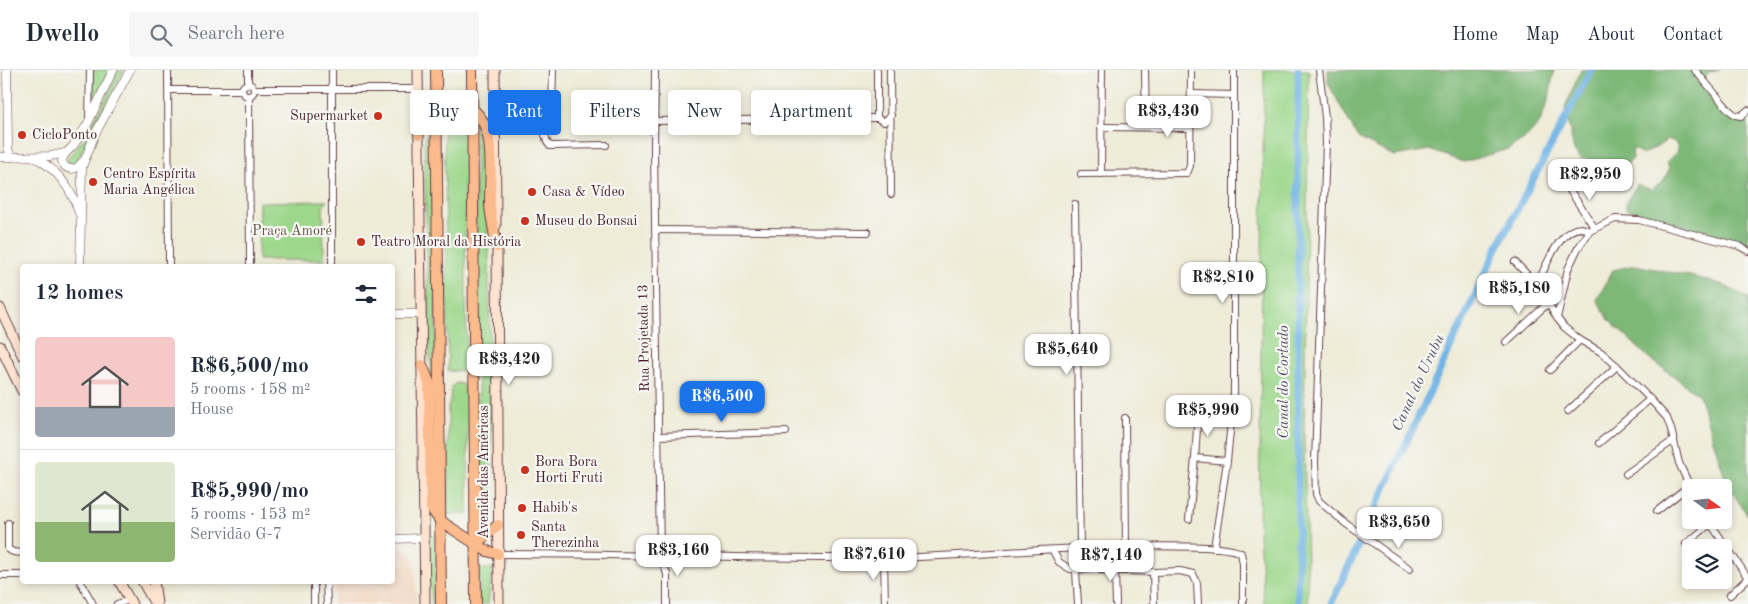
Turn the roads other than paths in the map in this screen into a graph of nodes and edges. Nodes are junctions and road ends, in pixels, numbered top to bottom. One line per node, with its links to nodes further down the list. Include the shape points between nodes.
1 (7, 70): 54 (street, via 8,148)
2 (90, 70): 41 (street)
3 (113, 70): 41 (street)
4 (130, 70): 56 (street)
5 (168, 70): 26 (street)
6 (248, 70): 22 (street)
7 (332, 70): 24 (street)
8 (418, 70): 25 (main road)
9 (436, 70): 28 (highway)
10 (472, 70): 29 (highway, Avenida das Américas)
11 (495, 70): 30 (main road, Avenida das Américas)
12 (553, 70): 31 (street)
13 (655, 70): 32 (street, Rua Projetada 13)
14 (877, 70): 39 (street)
15 (890, 70): 38 (street)
16 (1102, 70): 42 (street)
17 (1145, 70): 43 (street)
18 (1191, 70): 33 (street)
19 (1234, 70): 34 (street)
20 (1319, 70): 119 (street, via 1326,143 1316,494 1324,507)
21 (1695, 70): 36 (street, via 1731,112 1740,116)
22 (248, 84): 23 (street); 27 (street)
23 (254, 89): 24 (street); 35 (street)
24 (332, 89): 25 (street); 72 (street)
25 (419, 89)
26 (169, 90): 27 (street); 70 (street)
27 (242, 90): 35 (street)
28 (437, 90)
29 (472, 90)
30 (495, 90)
31 (552, 90)
32 (655, 90)
33 (1190, 94): 34 (street); 44 (street)
34 (1234, 95): 96 (street, via 1234,394)
35 (248, 96): 71 (street)
36 (1748, 110)
37 (478, 115): 66 (highway, via 490,139 490,207)
38 (890, 115): 39 (street, via 884,122); 60 (street)
39 (877, 118): 40 (street)
40 (658, 121)
41 (87, 125): 52 (street)
42 (1101, 127): 43 (street); 58 (street)
43 (1146, 127): 44 (street)
44 (1190, 128): 58 (street, via 1190,166 1187,173)
45 (419, 135): 77 (main road)
46 (437, 135): 102 (highway)
47 (472, 135): 109 (highway, Avenida das Américas)
48 (495, 135): 66 (main road, Avenida das Américas)
49 (545, 135): 51 (street, via 550,146)
50 (655, 135): 64 (street, Rua Projetada 13)
51 (606, 145)
52 (65, 153): 55 (street); 56 (street, via 62,163 70,170 78,167)
53 (0, 157): 54 (street)
54 (11, 157): 55 (street)
55 (34, 157): 62 (street, via 52,168 66,183 76,202)
56 (85, 158): 62 (street, via 81,178)
57 (1080, 174): 58 (street)
58 (1100, 174)
59 (1567, 186): 63 (street)
60 (891, 194)
61 (1075, 204): 111 (street)
62 (81, 222): 69 (street)
63 (1592, 229): 67 (street, via 1615,219 1639,220); 73 (street, via 1572,228 1566,234 1555,248); 78 (street, via 1568,270)
64 (655, 230): 65 (street); 92 (street, Rua Projetada 13)
65 (868, 232)
66 (497, 247): 104 (main road, Avenida das Américas)
67 (1748, 251)
68 (1515, 262): 73 (street)
69 (80, 264)
70 (169, 264)
71 (250, 264)
72 (332, 264)
73 (1537, 285): 74 (street)
74 (1548, 304): 78 (street); 80 (street)
75 (0, 308): 82 (main road)
76 (395, 314): 77 (street)
77 (420, 314): 83 (main road)
78 (1557, 318): 79 (street)
79 (1580, 340): 84 (street); 85 (street)
80 (1506, 342)
81 (0, 346): 86 (main road)
82 (20, 351)
83 (422, 365): 102 (highway, via 429,382 431,508); 106 (main road)
84 (1617, 366): 87 (street); 88 (street)
85 (1550, 370)
86 (20, 383)
87 (1650, 399): 93 (street, via 1666,418); 94 (street)
88 (1568, 412)
89 (1198, 413): 95 (street)
90 (1125, 418): 110 (street)
91 (786, 432): 92 (street)
92 (658, 436): 116 (street, Rua Projetada 13)
93 (1674, 440): 97 (street); 98 (street)
94 (1599, 443)
95 (1195, 458): 96 (street); 101 (street)
96 (1227, 461): 112 (street)
97 (1626, 474)
98 (1686, 479)
99 (1682, 493): 100 (street)
100 (1658, 511)
101 (1189, 519)
102 (440, 520): 109 (highway); 140 (highway)
103 (8, 523): 114 (street, via 8,549)
104 (498, 525): 109 (highway); 115 (main road, Avenida das Américas)
105 (1702, 529): 108 (street)
106 (423, 538): 107 (street); 139 (main road)
107 (395, 539)
108 (1691, 539)
109 (475, 542): 115 (highway); 141 (highway, Avenida das Américas)
110 (1126, 547): 111 (street); 112 (street)
111 (1080, 548): 113 (street)
112 (1214, 548): 149 (street, via 1241,553 1244,564)
113 (1052, 550): 117 (street); 120 (street, via 1063,566)
114 (20, 553)
115 (498, 554): 116 (street); 142 (main road, Avenida das Américas)
116 (660, 556): 117 (street); 143 (street, Rua Projetada 13, via 667,574)
117 (884, 558): 144 (street)
118 (1732, 558): 125 (street)
119 (1410, 569)
120 (1076, 570): 121 (street); 145 (street)
121 (1115, 572): 122 (street); 146 (street)
122 (1153, 572): 147 (street); 148 (street, via 1193,574)
123 (0, 575): 124 (street)
124 (20, 575)
125 (1748, 578): 132 (street)
126 (82, 584): 134 (street)
127 (121, 584): 133 (main road)
128 (144, 584): 136 (main road)
129 (154, 584): 136 (main road)
130 (314, 584): 137 (street)
131 (326, 584): 138 (street)
132 (1730, 595)
133 (131, 602): 135 (street)
134 (93, 604)
135 (117, 604)
136 (156, 604)
137 (314, 604)
138 (327, 604)
139 (425, 604)
140 (441, 604)
141 (476, 604)
142 (498, 604)
143 (667, 604)
144 (885, 604)
145 (1078, 604)
146 (1116, 604)
147 (1154, 604)
148 (1198, 604)
149 (1243, 604)

